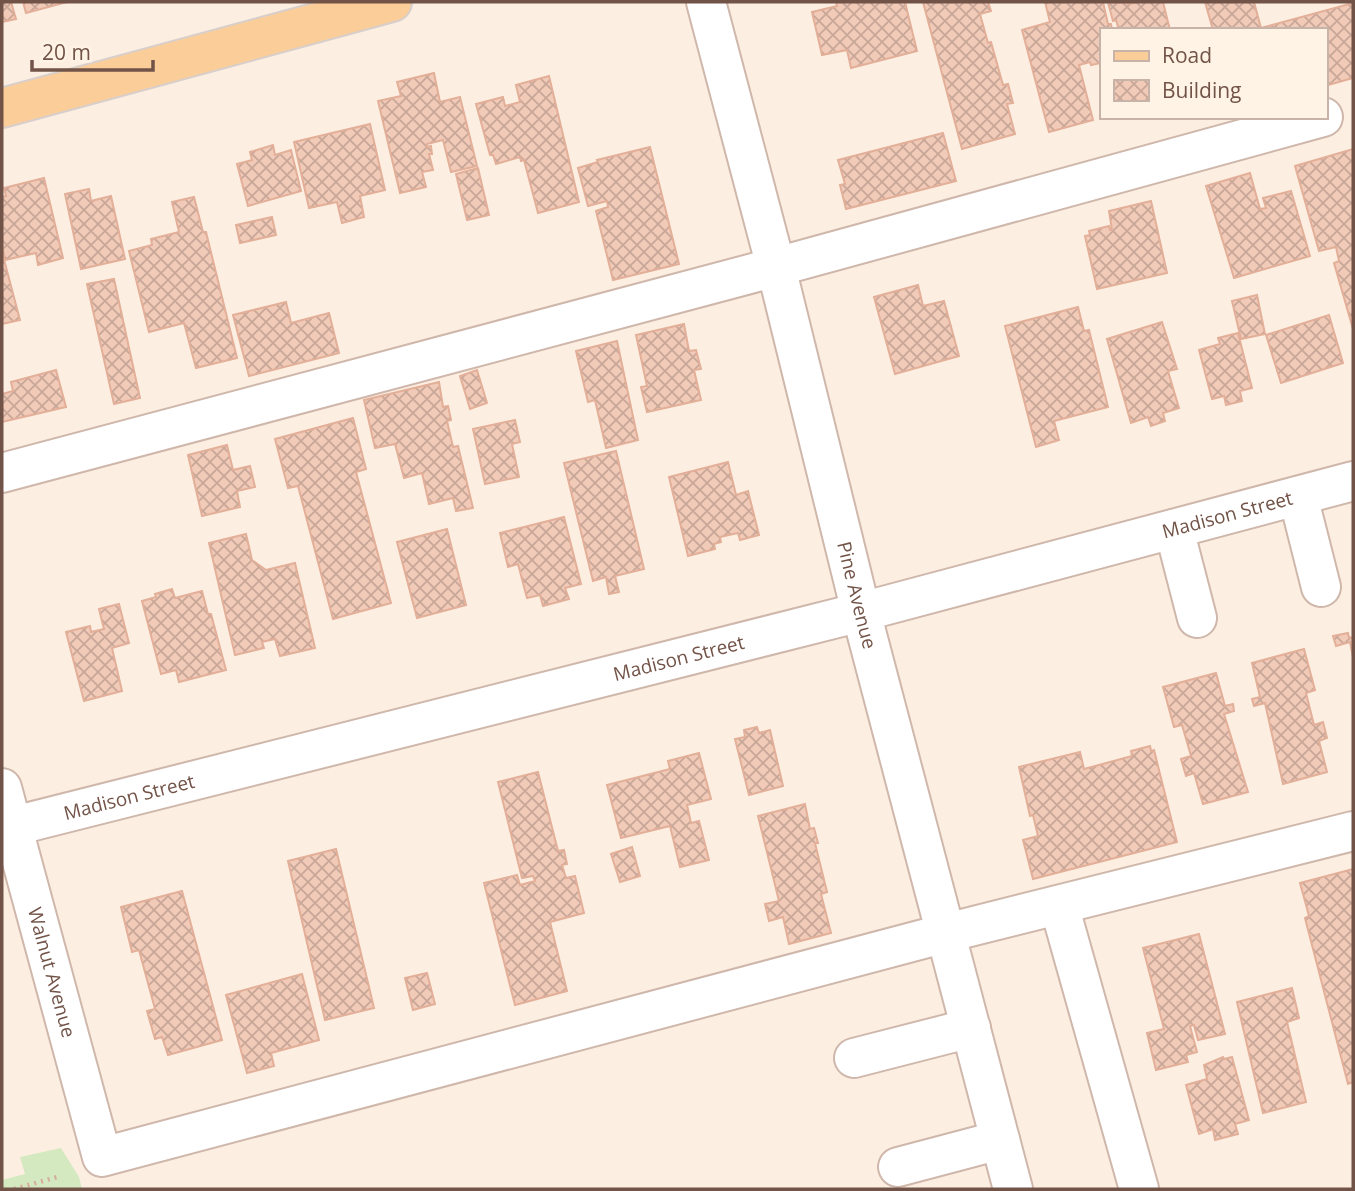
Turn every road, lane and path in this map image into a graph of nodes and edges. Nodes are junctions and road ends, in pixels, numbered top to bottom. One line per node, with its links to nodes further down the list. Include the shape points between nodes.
1 (392, 2): 3 (main road)
2 (706, 2): 7 (street, Pine Avenue)
3 (2, 108)
4 (1353, 109): 5 (street)
5 (1327, 116)
6 (1317, 119): 7 (street)
7 (776, 267): 8 (street); 13 (street, Pine Avenue)
8 (2, 473)
9 (1353, 481): 10 (street, Madison Street)
10 (1298, 496): 11 (street, Madison Street); 12 (street)
11 (1174, 529): 13 (street, Madison Street); 14 (street)
12 (1321, 587)
13 (861, 612): 16 (street, Madison Street); 19 (street, Pine Avenue)
14 (1196, 618)
15 (2, 788): 16 (street, Walnut Avenue)
16 (7, 827): 19 (street, Walnut Avenue, via 102,1157)
17 (1353, 831): 18 (street)
18 (1059, 905): 19 (street); 27 (street)
19 (946, 933): 20 (street, Pine Avenue)
20 (971, 1028): 21 (street); 22 (street, Pine Avenue)
21 (854, 1058)
22 (1000, 1140): 23 (street); 26 (street, Pine Avenue)
23 (898, 1167)
24 (61, 1176): 25 (path)
25 (14, 1189)
26 (1013, 1189)
27 (1139, 1189)

